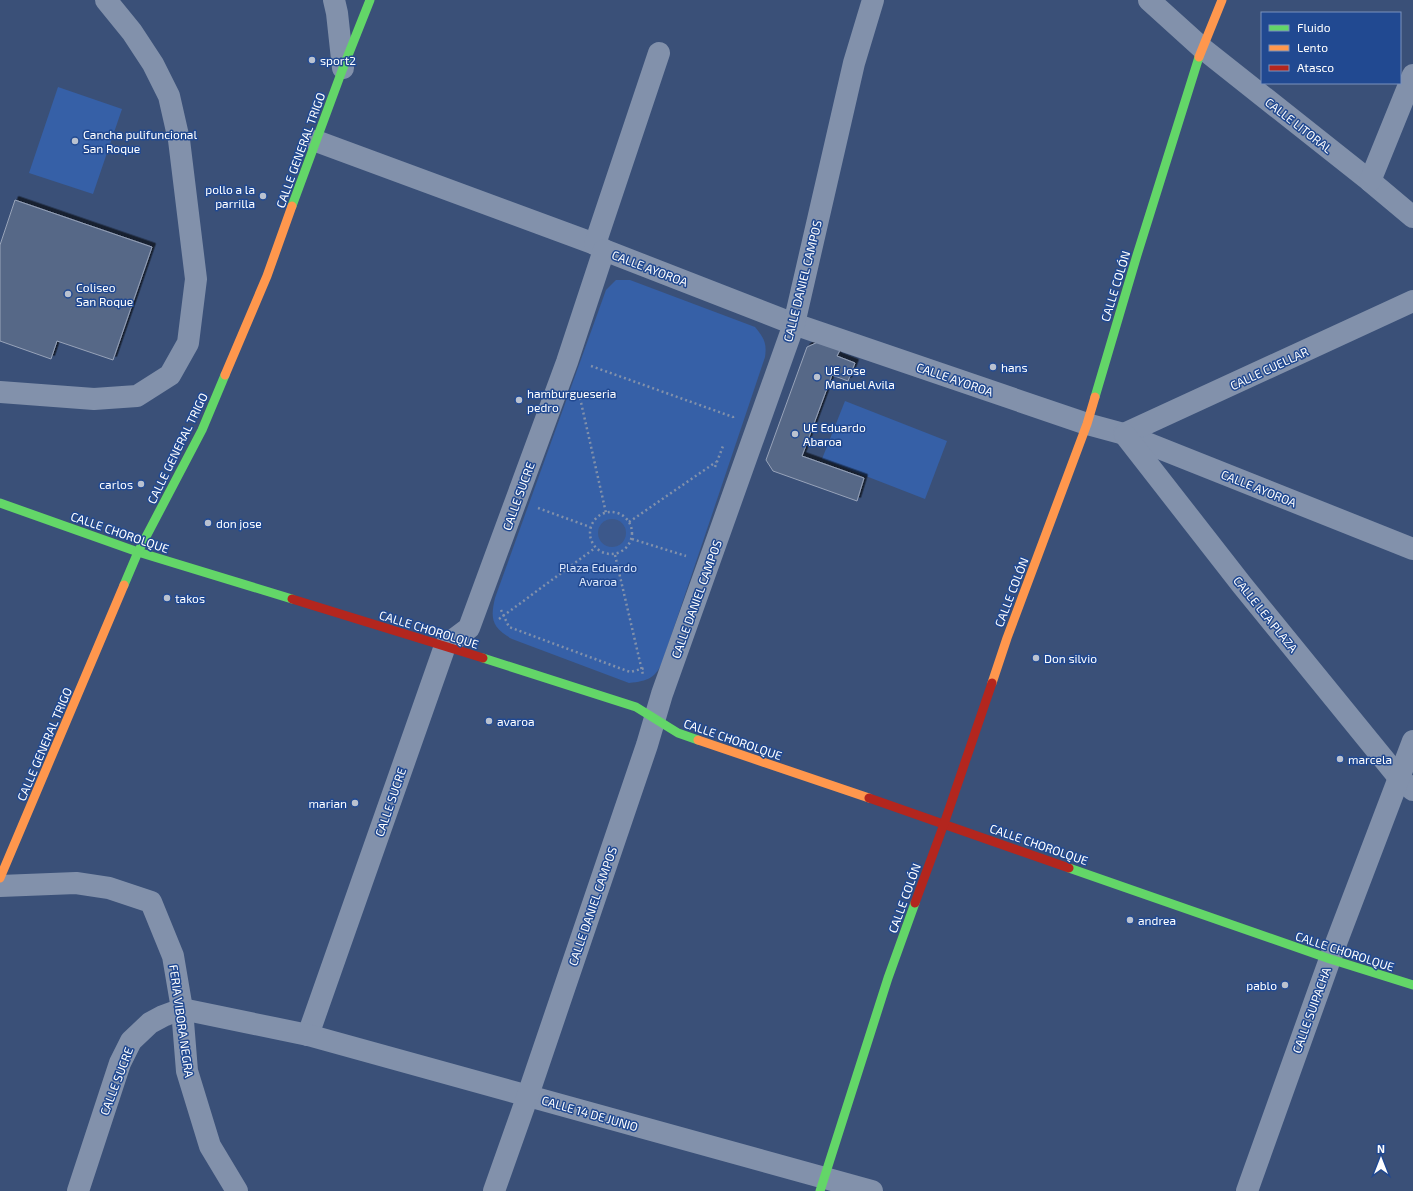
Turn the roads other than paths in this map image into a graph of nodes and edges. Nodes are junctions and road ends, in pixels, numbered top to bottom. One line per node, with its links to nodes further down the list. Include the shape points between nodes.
1 (106, 0): 17 (street, via 132,32 153,64 169,96 180,140 196,279 188,343 170,375 137,396 94,399)
2 (334, 0): 9 (street)
3 (370, 0): 9 (main road, CALLE GENERAL TRIGO)
4 (873, 0): 16 (street, CALLE DANIEL CAMPOS, via 854,63)
5 (1149, 0): 7 (street, CALLE LITORAL)
6 (1222, 0): 7 (main road, CALLE COLÓN)
7 (1202, 48): 12 (street, CALLE LITORAL); 18 (main road, CALLE COLÓN)
8 (659, 53): 14 (street, CALLE SUCRE)
9 (343, 68): 11 (main road, CALLE GENERAL TRIGO)
10 (1413, 75): 12 (street)
11 (316, 141): 14 (street, CALLE AYOROA); 22 (main road, CALLE GENERAL TRIGO, via 267,276 202,430)
12 (1370, 181): 13 (street, CALLE LITORAL)
13 (1413, 217)
14 (599, 247): 16 (street, CALLE AYOROA); 23 (street, CALLE SUCRE, via 567,362 469,628)
15 (1413, 301): 19 (street, CALLE CUELLAR)
16 (794, 324): 18 (street, CALLE AYOROA); 24 (street, CALLE DANIEL CAMPOS)
17 (0, 392)
18 (1087, 424): 19 (street, CALLE AYOROA); 27 (main road, CALLE COLÓN, via 1007,638)
19 (1124, 434): 21 (street, CALLE AYOROA); 26 (street, CALLE LEA PLAZA, via 1237,579)
20 (0, 503): 22 (main road, CALLE CHOROLQUE)
21 (1413, 548)
22 (138, 552): 23 (main road, CALLE CHOROLQUE); 28 (main road, CALLE GENERAL TRIGO)
23 (445, 646): 24 (main road, CALLE CHOROLQUE, via 636,707); 33 (street, CALLE SUCRE)
24 (655, 719): 27 (main road, CALLE CHOROLQUE, via 678,733); 34 (street, CALLE DANIEL CAMPOS)
25 (1413, 741): 26 (street, CALLE SUIPACHA)
26 (1406, 784): 30 (street, CALLE SUIPACHA)
27 (944, 824): 30 (main road, CALLE CHOROLQUE); 35 (main road, CALLE COLÓN, via 888,978)
28 (0, 878)
29 (0, 886): 32 (street, FERIA VIBORA NEGRA, via 76,883 109,888 150,902 173,956)
30 (1330, 959): 31 (main road, CALLE CHOROLQUE); 40 (street, CALLE SUIPACHA)
31 (1413, 985)
32 (182, 1009): 33 (street); 36 (street, CALLE SUCRE, via 150,1023 131,1041 120,1063); 37 (street, FERIA VIBORA NEGRA, via 187,1071 210,1146)
33 (308, 1035): 34 (street, CALLE 14 DE JUNIO)
34 (528, 1095): 35 (street, CALLE 14 DE JUNIO); 38 (street, CALLE DANIEL CAMPOS)
35 (822, 1185): 39 (street, CALLE 14 DE JUNIO)
36 (78, 1191)
37 (237, 1191)
38 (494, 1191)
39 (872, 1191)
40 (1247, 1191)

